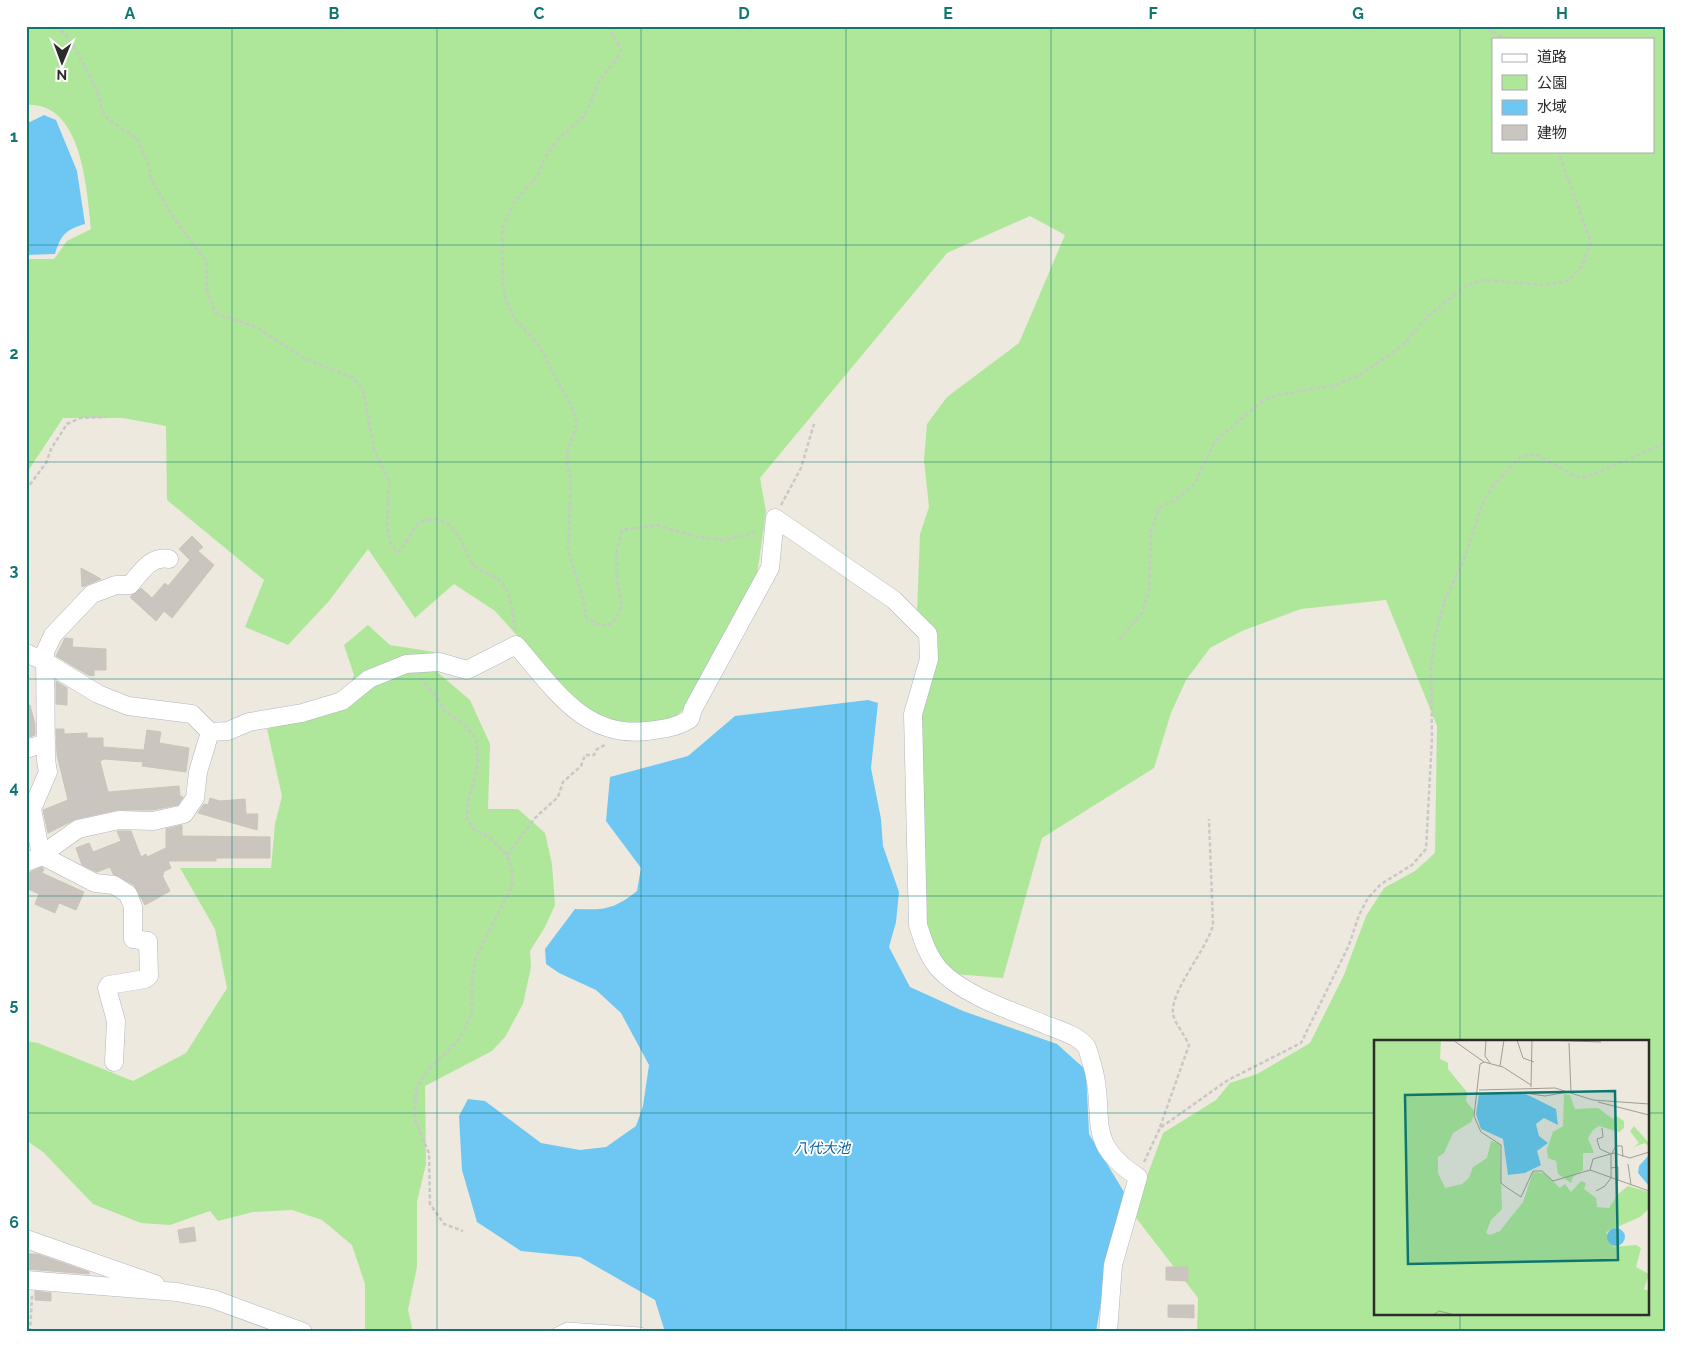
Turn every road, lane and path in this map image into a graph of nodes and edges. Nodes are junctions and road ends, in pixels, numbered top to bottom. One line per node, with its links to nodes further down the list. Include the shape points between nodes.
1 (56, 26): 13 (path, via 72,45 97,90 108,119 137,139 152,181 176,222 204,258 207,291 215,313 256,327 304,358 354,378 363,389 374,449 389,482 387,525 390,542 397,552 415,527 427,520 440,521 450,527 461,538 475,567 502,583 511,602)
2 (608, 26): 10 (path, via 621,50 617,58 598,83 582,117 556,140 538,175 514,202 502,230 506,300 514,316 538,346 577,423 568,450 567,465 571,479 568,549 584,599 586,617 596,624 608,625 616,619 622,604 616,554 622,530 656,525 698,537 723,540 751,534)
3 (1481, 26): 4 (path)
4 (1505, 38)
5 (1558, 152): 12 (path, via 1591,242 1582,266 1568,281 1546,285 1483,280 1467,285 1427,317 1403,345 1362,374 1336,385 1278,394 1264,400 1215,441 1195,483 1177,499 1159,508 1151,532 1147,598 1142,613)
6 (106, 417): 9 (path, via 80,418 66,424 46,463)
7 (814, 424): 10 (path, via 801,468)
8 (1666, 443): 25 (path, via 1586,477 1576,477 1536,454 1520,457 1494,484 1483,502 1463,562 1445,599 1435,637 1431,668 1432,738 1426,849 1412,865 1381,884 1368,898 1350,945 1301,1043 1228,1080)
9 (26, 490)
10 (775, 518): 18 (street, via 770,568 690,719 674,728); 26 (street, via 894,600 928,634 929,659 913,714 918,925 922,941 940,970 953,980 997,1005 1068,1033 1086,1046 1094,1072 1101,1138 1121,1166)
11 (169, 559): 15 (street, via 160,557 153,560 130,584 116,585 92,594 54,634)
12 (1119, 640)
13 (516, 645): 16 (street, via 467,670 439,662); 18 (street, via 571,708 600,726)
14 (26, 653): 15 (street)
15 (44, 661): 17 (street, via 98,694 128,706 192,714); 19 (street)
16 (406, 664): 17 (street, via 369,679 342,701 302,713 249,722 228,731); 22 (path, via 434,693 445,711 465,725 476,739 478,761 467,818 474,829 489,837)
17 (210, 732): 23 (street, via 194,798 184,814 153,822 119,820 78,828)
18 (624, 732): 22 (path, via 597,749 594,755 585,755 581,766 563,782 558,797 536,817)
19 (46, 743): 20 (street); 23 (street, via 48,772 32,808)
20 (26, 749)
21 (1209, 819): 25 (path, via 1213,925 1209,940 1174,999 1174,1015 1189,1045)
22 (507, 855): 27 (path, via 512,870 512,886 476,957 472,1012 457,1042 427,1071 416,1088 415,1120 429,1153 430,1204 444,1224)
23 (31, 863): 24 (street, via 95,883 114,885 128,894 133,907 133,939 148,941 149,976 107,988 116,1020)
24 (114, 1062)
25 (1160, 1128): 26 (path)
26 (1138, 1177): 35 (street, via 1113,1265)
27 (463, 1232)
28 (26, 1239): 30 (street, via 154,1282)
29 (30, 1280): 30 (street); 31 (path)
30 (159, 1290): 32 (street, via 213,1299)
31 (30, 1332)
32 (303, 1332)
33 (558, 1332): 34 (lane, via 567,1327)
34 (641, 1332)
35 (1108, 1332)

